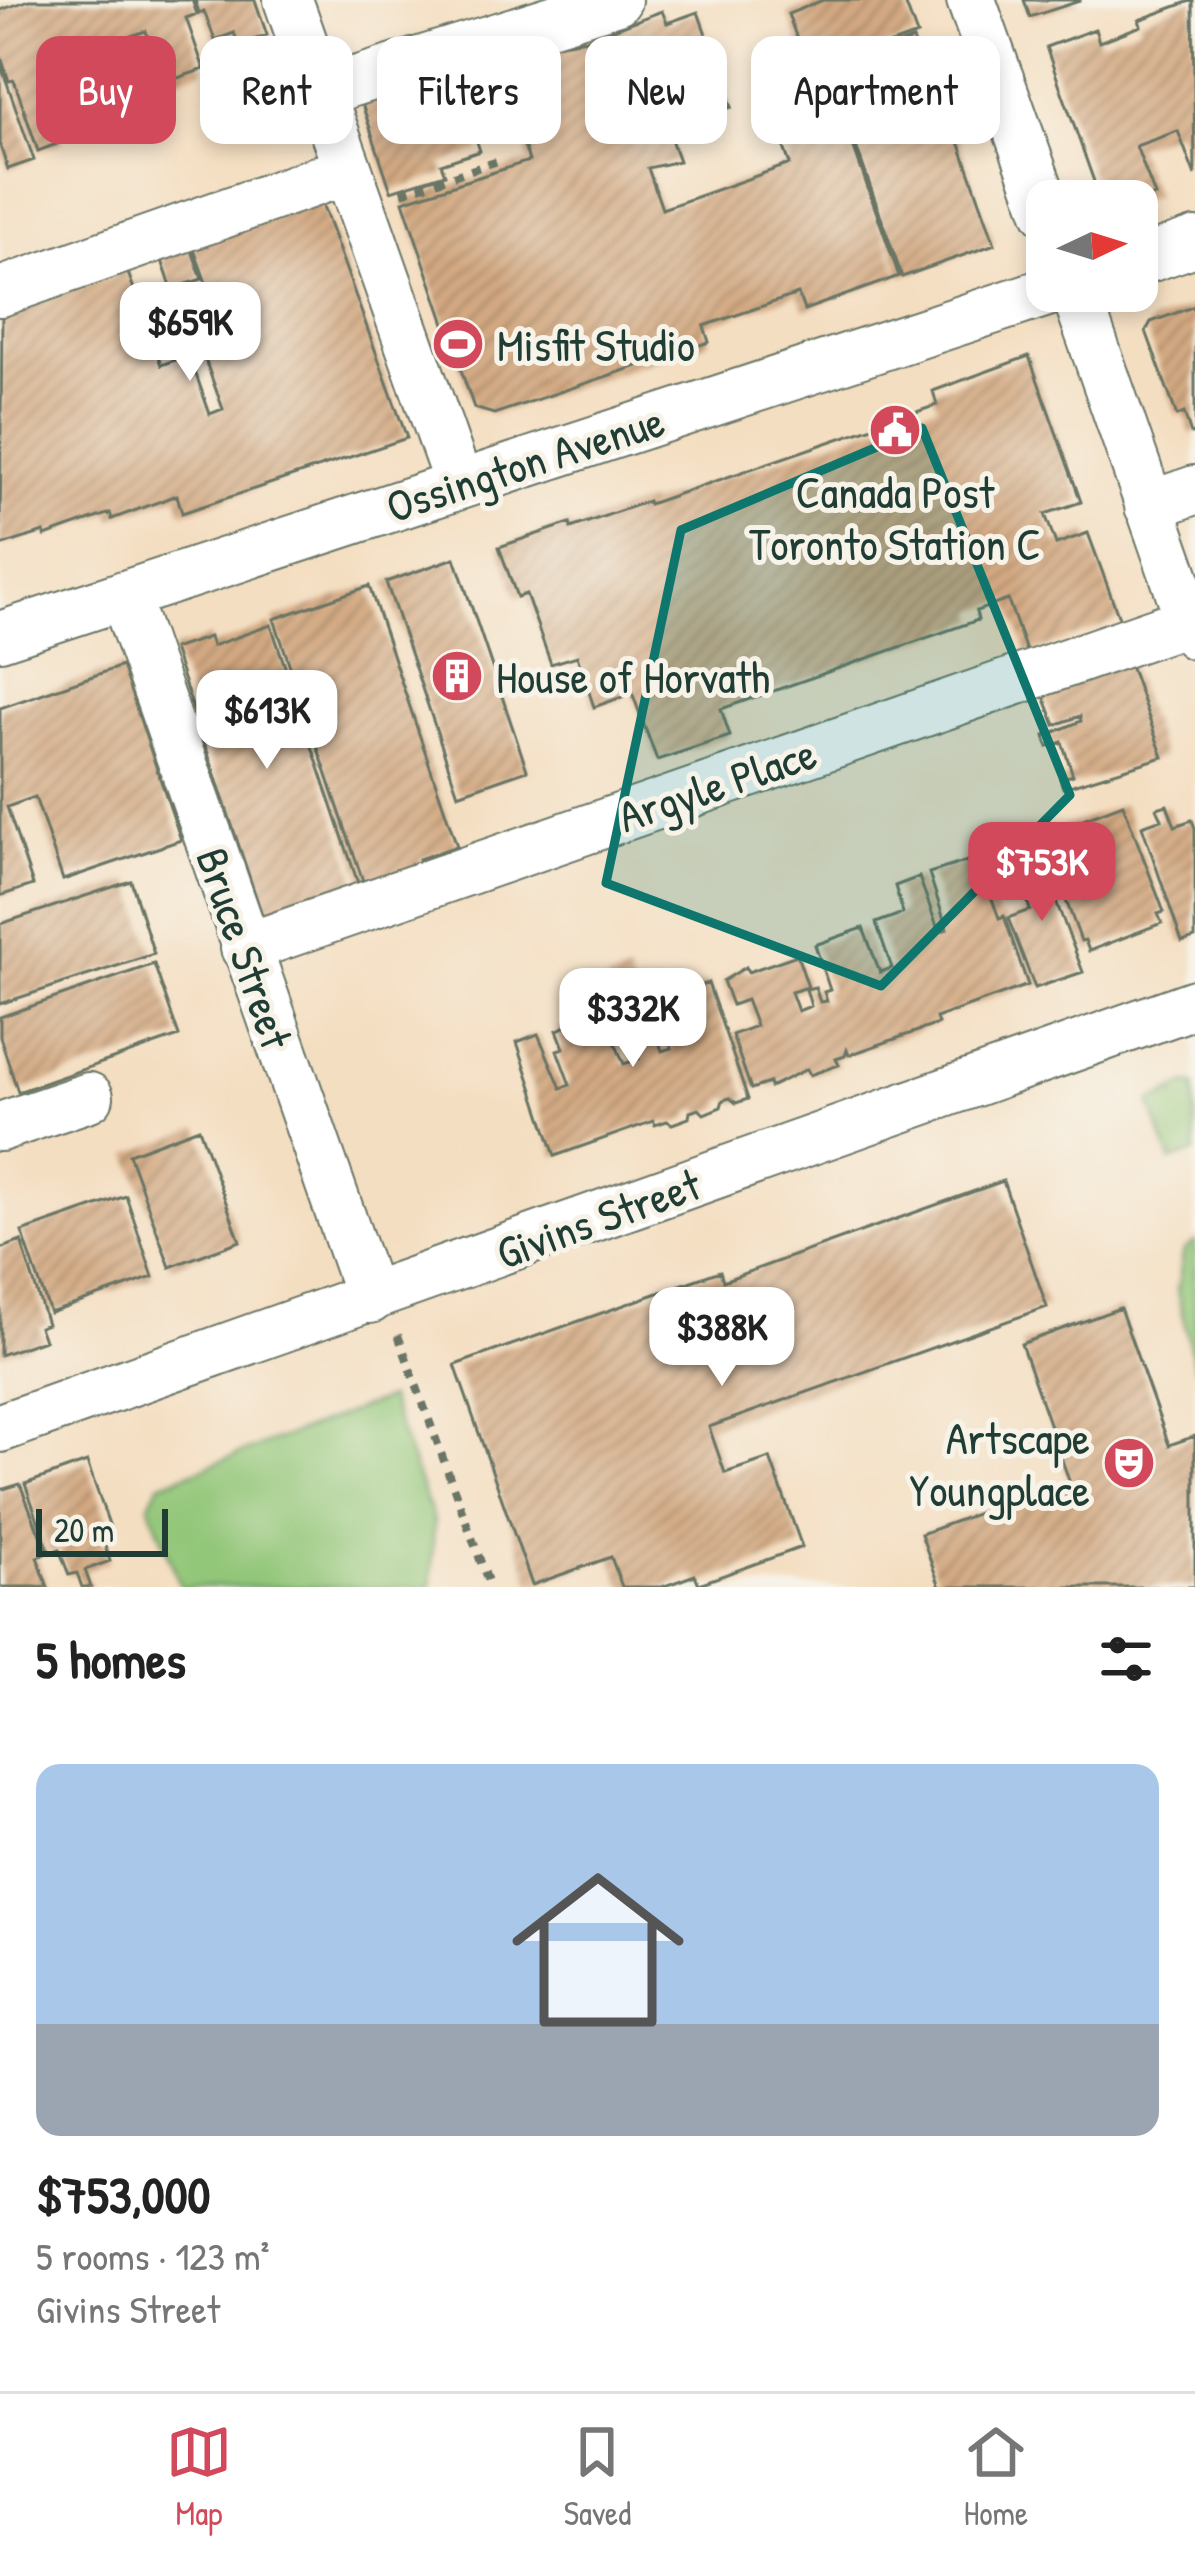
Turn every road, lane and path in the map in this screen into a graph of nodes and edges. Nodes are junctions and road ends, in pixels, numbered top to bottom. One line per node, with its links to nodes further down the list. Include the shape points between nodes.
1 (288, 0): 4 (street)
2 (617, 0): 5 (street)
3 (971, 0): 8 (street)
4 (301, 36)
5 (353, 82)
6 (338, 144): 9 (street)
7 (501, 160): 9 (path)
8 (1036, 180)
9 (354, 188): 12 (street); 15 (street)
10 (1195, 242): 11 (street)
11 (1158, 255)
12 (0, 292)
13 (1026, 299): 15 (street, Ossington Avenue)
14 (1082, 312): 17 (street)
15 (459, 485): 18 (street, Ossington Avenue)
16 (1195, 490): 17 (street)
17 (1146, 497): 19 (street)
18 (124, 595): 20 (street, Ossington Avenue); 21 (street, Bruce Street)
19 (1192, 628): 21 (street, Argyle Place)
20 (0, 636)
21 (245, 948): 25 (street, Bruce Street)
22 (1195, 1004): 25 (street, Givins Street)
23 (88, 1097): 24 (street)
24 (0, 1127)
25 (377, 1297): 26 (street, Givins Street); 27 (path)
26 (0, 1428)
27 (490, 1587)

